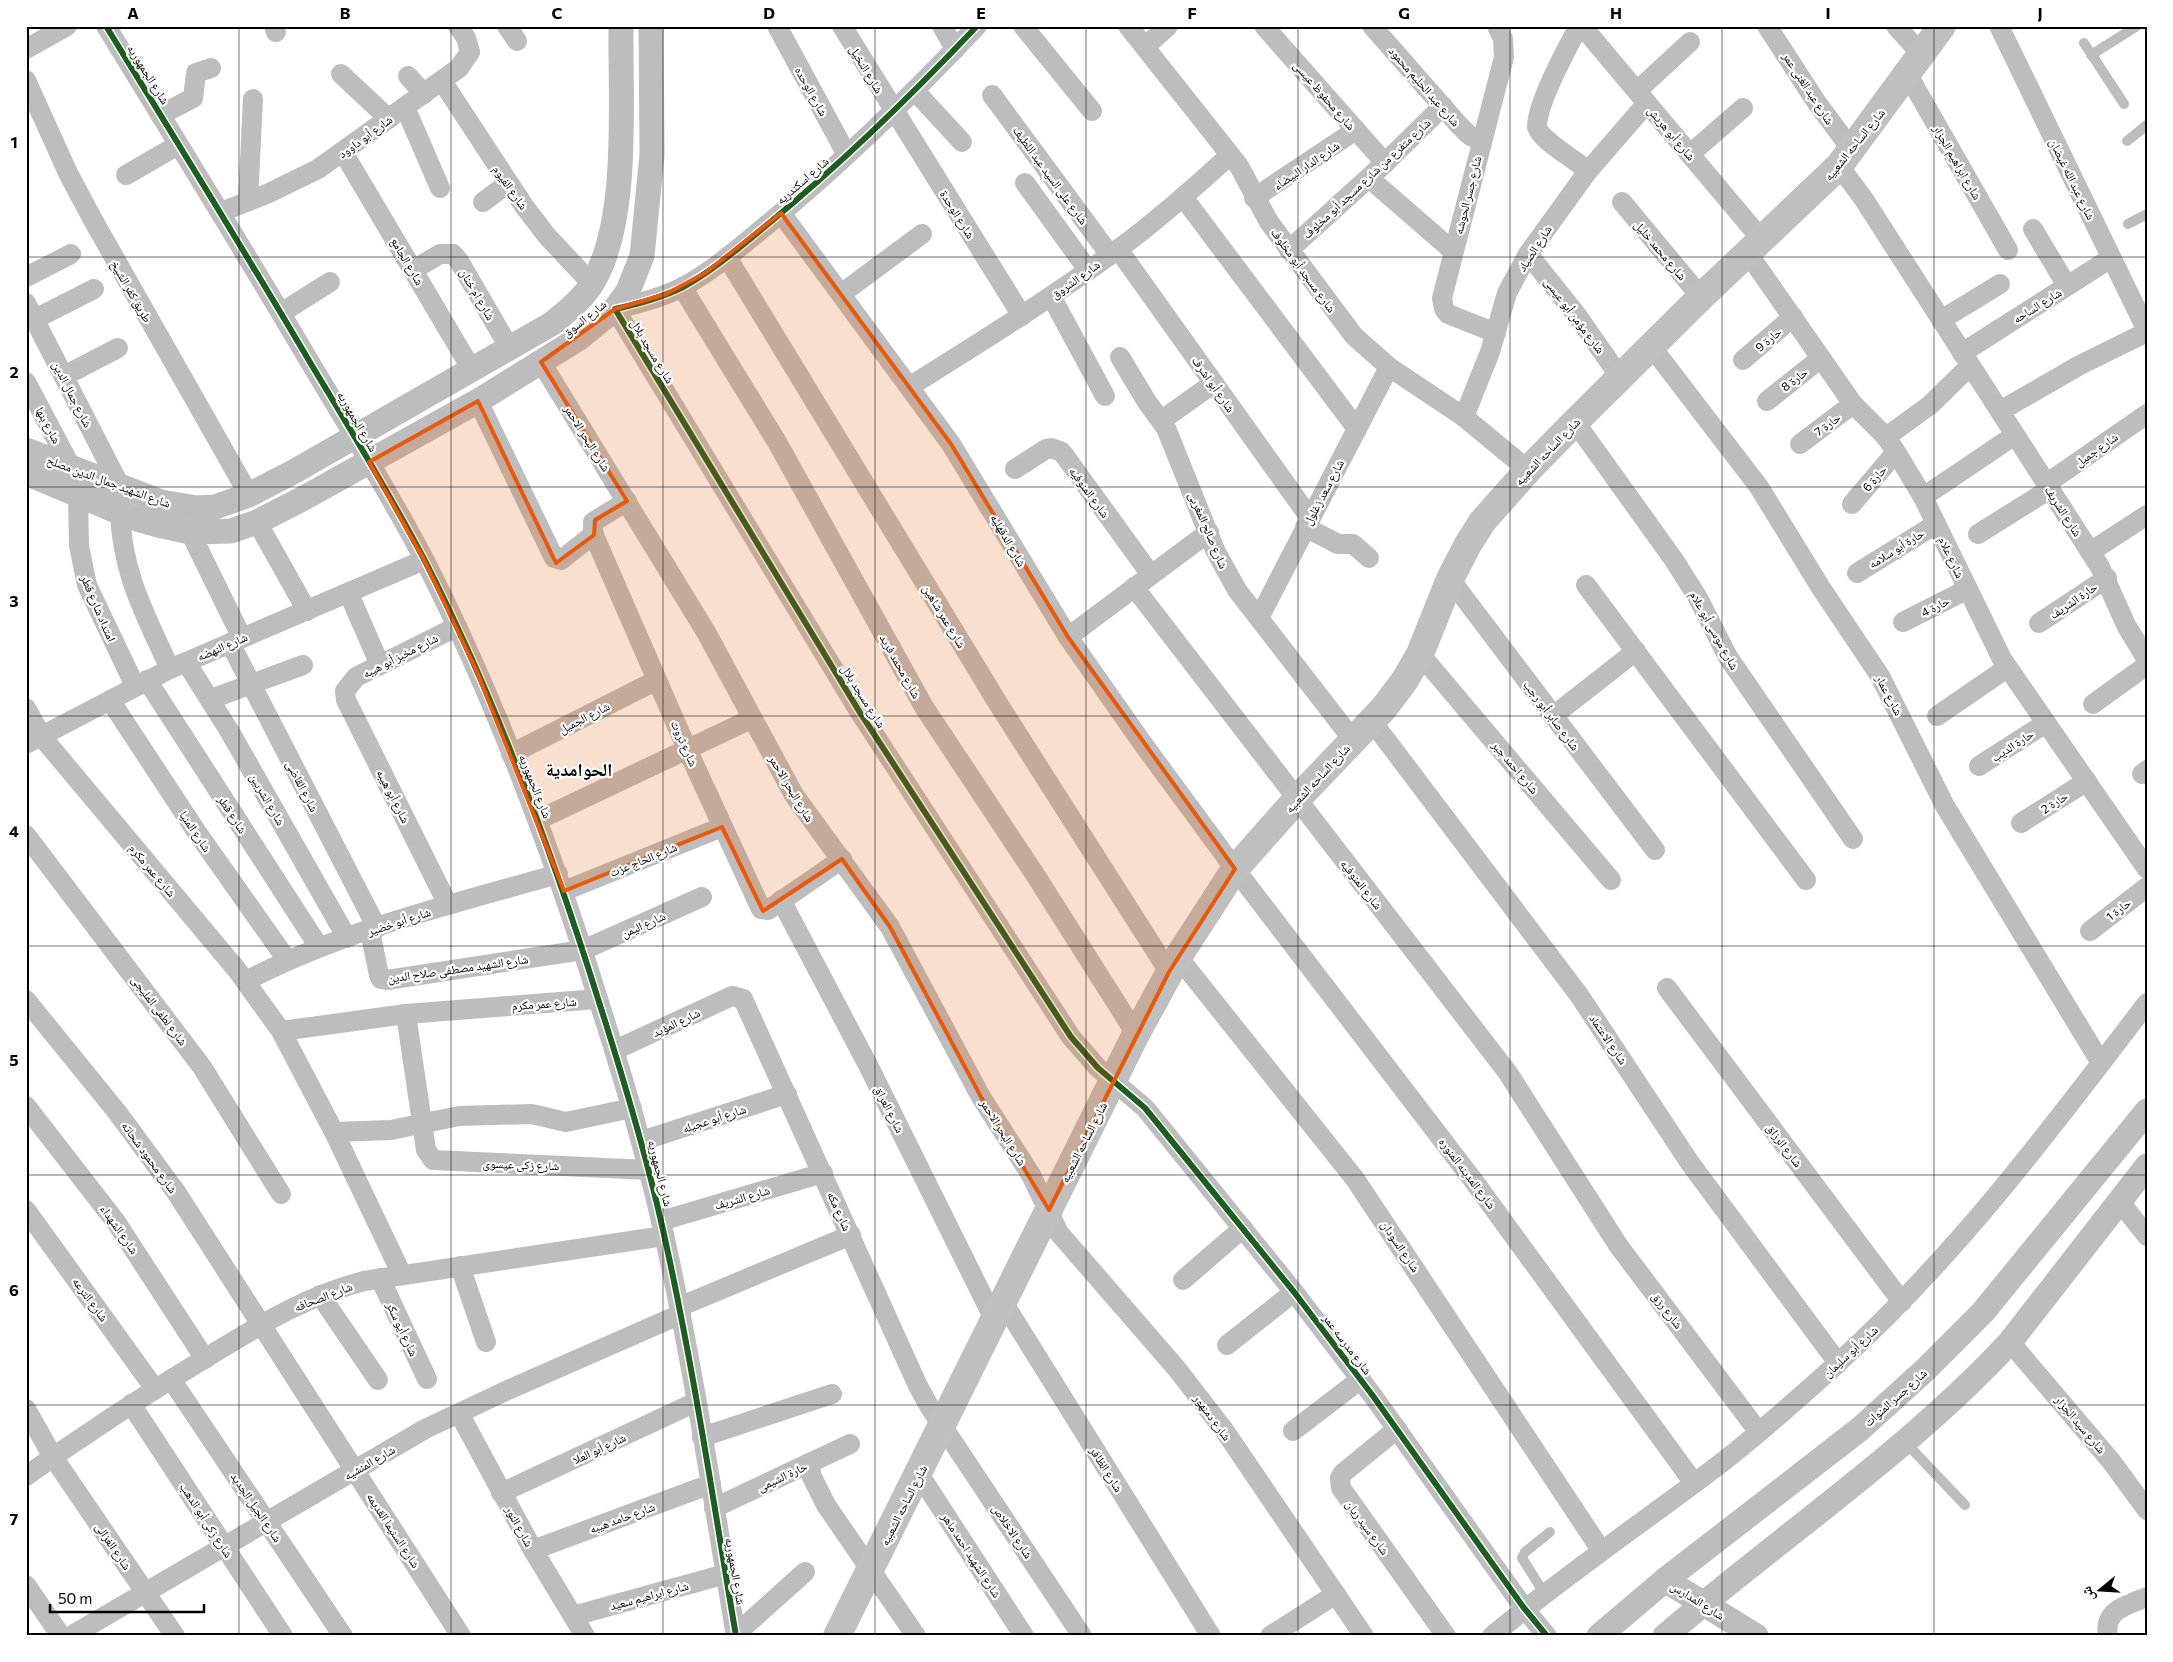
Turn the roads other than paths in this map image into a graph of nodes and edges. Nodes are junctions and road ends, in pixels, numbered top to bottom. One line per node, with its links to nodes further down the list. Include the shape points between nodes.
1 (67, 26): 25 (street)
2 (106, 26): 45 (street, شارع الجمهوريه)
3 (458, 26): 33 (street, شارع أبو داوود, via 470,52 459,68)
4 (621, 26): 89 (street, شارع السوق, via 616,213 603,263)
5 (651, 26): 97 (street, شارع السوق, via 652,155 646,237 637,274)
6 (777, 26): 55 (street, شارع الوحده)
7 (842, 26): 44 (street, شارع النخيل)
8 (942, 26): 26 (street)
9 (977, 26): 26 (street, شارع اسكندريه)
10 (1023, 26): 43 (street)
11 (1128, 26): 24 (street, شارع مسجد أبو مخلوف)
12 (1168, 26): 24 (street)
13 (1264, 26): 48 (street, شارع محفوظ عيسى)
14 (1372, 26): 40 (street, شارع عبد الحليم محمود)
15 (1497, 26): 49 (street, شارع جسر الحوشه, via 1503,39 1504,57)
16 (1581, 26): 37 (street, شارع أبو هريش); 59 (street, via 1549,87 1537,127 1546,141)
17 (1767, 26): 57 (street, شارع عبد الغنى عمر, via 1823,111)
18 (1896, 26): 28 (street, شارع ابراهيم الجزار)
19 (1942, 26): 28 (main road, شارع الساحه الشعبيه)
20 (1999, 26): 84 (street, شارع عبد الله غيضان)
21 (2137, 26): 27 (lane)
22 (1690, 42): 37 (street, شارع الصياد)
23 (2084, 42): 27 (lane)
24 (1145, 47): 56 (street, شارع مسجد أبو مخلوف)
25 (26, 49)
26 (955, 49): 34 (street, شارع اسكندريه)
27 (2091, 54): 39 (lane)
28 (1915, 65): 57 (main road, شارع الساحه الشعبيه); 78 (street, شارع ابراهيم الجزار)
29 (211, 68): 45 (street, via 196,73 193,98)
30 (341, 74): 46 (street)
31 (408, 76): 35 (street)
32 (26, 80): 143 (street, طريق كفر الشيخ, via 97,228)
33 (442, 81): 35 (street, شارع أبو داوود); 62 (street, شارع الفيوم)
34 (915, 90): 44 (street, شارع اسكندريه); 51 (street)
35 (424, 94): 41 (street, شارع أبو داوود)
36 (992, 95): 80 (street, شارع على السيد عبد اللطيف)
37 (1642, 97): 54 (street, شارع أبو هريش); 59 (street, شارع الصياد)
38 (253, 99): 67 (street)
39 (2124, 104)
40 (1443, 106): 49 (street, شارع عبد الحليم محمود, via 1468,135); 58 (street, شارع متفرع من شارع مسجد أبو مخلوف)
41 (406, 107): 46 (street, شارع أبو داوود); 64 (street)
42 (1743, 108): 54 (street)
43 (1092, 111)
44 (893, 112): 55 (street, شارع اسكندريه); 100 (street, شارع الوحدة)
45 (160, 114): 52 (street, شارع الجمهوريه)
46 (388, 119): 53 (street, شارع أبو داوود)
47 (2147, 125): 50 (lane)
48 (1356, 130): 58 (street, شارع محفوظ عيسى); 66 (street, شارع الدار البيضاء)
49 (1481, 141): 79 (street, شارع جسر الحوشه)
50 (2127, 141)
51 (962, 142)
52 (178, 145): 60 (street); 70 (street, شارع الجمهوريه)
53 (343, 152): 67 (street, شارع أبو داوود, via 294,182); 85 (street, شارع الجامع)
54 (1690, 154): 76 (street, شارع أبو هريش)
55 (848, 155): 71 (street, شارع اسكندريه)
56 (1230, 155): 65 (street, شارع الشروق); 66 (street, شارع مسجد أبو مخلوف, via 1247,180)
57 (1845, 158): 76 (main road, شارع الساحه الشعبيه); 102 (street, شارع الشريف, via 1863,198)
58 (1385, 163): 61 (street, شارع متفرع من شارع مسجد أبو مخلوف)
59 (1588, 171): 82 (street, شارع الصياد)
60 (126, 175)
61 (1369, 178): 77 (street, شارع متفرع من شارع مسجد أبو مخلوف); 79 (street)
62 (507, 184): 68 (street); 89 (street, شارع الفيوم, via 547,236)
63 (1025, 184): 86 (street)
64 (440, 188)
65 (1183, 197): 80 (street, شارع الشروق); 129 (street)
66 (1254, 198): 77 (street, شارع مسجد أبو مخلوف)
67 (248, 202): 70 (street, شارع أبو داوود)
68 (483, 202)
69 (1622, 202): 96 (street, شارع محمد خليل)
70 (221, 212): 99 (street, شارع الجمهوريه)
71 (781, 213): 83 (street, شارع اسكندريه); 94 (street, شارع الدقهليه)
72 (2147, 214): 73 (lane)
73 (2128, 224)
74 (2033, 229): 91 (street)
75 (922, 234): 94 (street)
76 (1755, 246): 96 (main road, شارع الساحه الشعبيه); 101 (street, شارع علام)
77 (1288, 250): 113 (street, شارع مسجد أبو مخلوف, via 1344,326)
78 (2008, 250)
79 (1453, 251): 104 (street, شارع جسر الحوشه, via 1442,293 1444,309 1448,314)
80 (1114, 252): 86 (street, شارع الشروق); 118 (street, شارع أبو اشرف)
81 (71, 254): 87 (street)
82 (1528, 254): 104 (street, شارع الصياد, via 1507,293); 116 (street, شارع مؤمن أبو عيسى)
83 (727, 257): 92 (street, شارع اسكندريه); 224 (street, شارع عمر شاهين, via 994,696)
84 (2111, 258): 91 (street, شارع الساحه); 103 (street, شارع عبد الله غيضان)
85 (413, 270): 107 (street, شارع ام خنان, via 440,254 453,254); 114 (street, شارع الجامع)
86 (1088, 270): 95 (street, شارع الشروق)
87 (26, 278)
88 (330, 282): 99 (street)
89 (592, 284): 107 (street, شارع السوق, via 553,323)
90 (2000, 284): 102 (street)
91 (2067, 286): 110 (street, شارع الساحه)
92 (682, 287): 97 (street, شارع اسكندريه, via 649,301); 233 (street, شارع محمد فريد, via 777,442 924,707)
93 (94, 289): 98 (street)
94 (841, 294): 119 (street, شارع الدقهليه)
95 (1051, 296): 100 (street, شارع الشروق); 120 (street)
96 (1701, 297): 105 (main road, شارع الساحه الشعبيه)
97 (615, 309): 112 (street, شارع السوق, via 578,339); 236 (street, شارع مسجد بلال, via 859,711 1071,1037)
98 (31, 311): 115 (street, شارع جمال الدين)
99 (281, 313): 131 (street, شارع الجمهوريه)
100 (1022, 316): 119 (street, شارع الشروق)
101 (1793, 317): 109 (street, شارع علام); 111 (street, حارة 9)
102 (1941, 320): 110 (street, شارع الشريف)
103 (2147, 332): 124 (street, via 2080,364)
104 (1496, 333): 126 (street, شارع الصياد)
105 (1651, 346): 116 (main road, شارع الساحه الشعبيه); 235 (street, شارع عمار, via 1759,487 1880,676 1945,806)
106 (118, 348): 115 (street)
107 (510, 349): 114 (street, شارع السوق)
108 (1120, 357): 127 (street, شارع صالح المغربى)
109 (1821, 358): 121 (street, حارة 8); 123 (street, شارع علام)
110 (1966, 359): 124 (street, شارع الشريف); 133 (street, via 1930,405)
111 (1743, 360)
112 (541, 362): 122 (street, شارع السوق); 145 (street, شارع البحر الاحمر)
113 (1389, 367): 126 (street, شارع مسجد أبو مخلوف); 129 (street, شارع سعد زغلول)
114 (472, 370): 131 (street, شارع السوق)
115 (64, 376): 140 (street, شارع جمال الدين)
116 (1620, 377): 128 (main road, شارع الساحه الشعبيه)
117 (26, 382): 136 (street, شارع بنها)
118 (1214, 383): 127 (street); 150 (street, شارع أبو اشرف)
119 (909, 388): 172 (street, شارع الدقهليه, via 966,467)
120 (1105, 396)
121 (1766, 400)
122 (478, 401): 135 (street, شارع السوق); 154 (street, via 554,558 561,560)
123 (1853, 404): 132 (street, حارة 7); 133 (street, شارع علام)
124 (2000, 411): 130 (street, شارع الشريف)
125 (2147, 414): 141 (street, شارع جميل)
126 (1464, 417): 138 (street, شارع مسجد أبو مخلوف)
127 (1162, 420): 153 (street, شارع صالح المغربى)
128 (1575, 422): 138 (main road, شارع الساحه الشعبيه); 206 (street, شارع موسى أبو علام, via 1674,560 1728,657)
129 (1356, 429): 150 (street, شارع سعد زغلول)
130 (2015, 435): 141 (street, شارع الشريف); 144 (street)
131 (355, 437): 135 (street, شارع الجمهوريه); 143 (street, شارع الشهيد جمال الدين مصلح)
132 (1800, 444)
133 (1891, 445): 144 (street, شارع علام); 146 (street, حارة 6)
134 (26, 450): 136 (street, شارع الشهيد جمال الدين مصلح)
135 (369, 462): 149 (street, شارع الشهيد جمال الدين مصلح); 158 (street, شارع الجمهوريه)
136 (71, 467): 140 (street, شارع الشهيد جمال الدين مصلح)
137 (1015, 469): 160 (street, شارع المنوفيه, via 1046,449 1062,452)
138 (1528, 470): 162 (main road, شارع الساحه الشعبيه, via 1478,527)
139 (26, 473): 142 (street, شارع الشهيد جمال الدين مصلح)
140 (120, 486): 143 (street, شارع الشهيد جمال الدين مصلح, via 161,502 197,508 215,507)
141 (2048, 487): 155 (street, شارع جميل); 156 (street, شارع الشريف)
142 (78, 495): 147 (street, شارع الشهيد جمال الدين مصلح); 183 (street, امتداد شارع قطر, via 78,546 87,585)
143 (249, 495)
144 (1923, 497): 151 (street, شارع علام)
145 (627, 501): 154 (street, via 593,522); 192 (street, شارع البحر الاحمر, via 706,632)
146 (1852, 504)
147 (120, 512): 152 (street, شارع الشهيد جمال الدين مصلح); 177 (street, شارع الشربين, via 122,545 132,584)
148 (2147, 515): 156 (street)
149 (257, 522): 152 (street, شارع الشهيد جمال الدين مصلح, via 231,531); 167 (street)
150 (1308, 522): 157 (street, via 1338,544 1353,544); 168 (street, شارع سعد زغلول)
151 (1936, 524): 159 (street, حارة أبو سلامه); 165 (street, شارع علام)
152 (190, 532): 173 (street, شارع القاضى)
153 (1209, 532): 160 (street); 168 (street, شارع صالح المغربى, via 1230,579)
154 (594, 534): 182 (street, شارع ثروت)
155 (1978, 534)
156 (2090, 552): 161 (street, شارع الشريف)
157 (1369, 558)
158 (424, 560): 166 (street, شارع النهضه); 171 (street, شارع الجمهوريه)
159 (1857, 573)
160 (1151, 575): 164 (street)
161 (2106, 578): 170 (street, حارة الشريف); 176 (street, شارع الشريف, via 2126,625)
162 (1450, 579): 175 (main road, شارع الساحه الشعبيه); 190 (street, شارع صابر أبو رجب)
163 (1586, 585): 174 (street)
164 (1134, 587): 172 (street); 201 (street, شارع المنوفيه)
165 (1968, 589): 169 (street, حارة 4); 181 (street, شارع علام)
166 (349, 594): 167 (street, شارع النهضه); 178 (street)
167 (307, 611): 173 (street, شارع النهضه)
168 (1259, 618): 196 (street, شارع صالح المغربى)
169 (1903, 622)
170 (2039, 623)
171 (456, 627): 178 (street, شارع مخبز أبو هيبه); 198 (street, شارع الجمهوريه)
172 (1068, 637): 209 (street, شارع الدقهليه)
173 (236, 640): 177 (street, شارع النهضه); 184 (street, شارع القاضى)
174 (1636, 651): 190 (street); 212 (street)
175 (1420, 654): 193 (main road, شارع الساحه الشعبيه, via 1395,694); 211 (street, شارع احمد جبر)
176 (2147, 660)
177 (178, 665): 183 (street, شارع النهضه); 187 (street, شارع الشربين)
178 (380, 665): 185 (street, شارع مخبز أبو هيبه, via 356,677)
179 (2147, 665): 188 (street)
180 (303, 666): 184 (street)
181 (2007, 668): 191 (street); 194 (street, شارع علام)
182 (657, 680): 197 (street, شارع ثروت); 198 (street, شارع الجميل)
183 (141, 683): 186 (street, شارع النهضه); 221 (street, شارع قطر)
184 (252, 685): 187 (street); 218 (street, شارع القاضى)
185 (348, 686): 217 (street, شارع أبو هيبه, via 346,700)
186 (110, 700): 195 (street, شارع النهضه); 223 (street, شارع المنيا, via 196,831)
187 (210, 700): 220 (street, شارع الشربين)
188 (2093, 704)
189 (26, 708): 195 (street, شارع عمر مكرم)
190 (1553, 716): 207 (street, شارع صابر أبو رجب)
191 (1936, 716)
192 (752, 719): 197 (street); 208 (street, شارع البحر الاحمر, via 794,795)
193 (1371, 720): 196 (main road, شارع الساحه الشعبيه); 270 (street, شارع الاعتماد, via 1579,995 1690,1163)
194 (2046, 723): 199 (street, حارة الديب); 200 (street, شارع علام)
195 (34, 740): 225 (street, شارع عمر مكرم)
196 (1352, 740): 201 (main road, شارع الساحه الشعبيه)
197 (687, 749): 202 (street); 204 (street, شارع ثروت)
198 (511, 754): 202 (street, شارع الجمهوريه)
199 (1979, 766)
200 (2087, 781): 203 (street, حارة 2); 210 (street, شارع علام)
201 (1297, 799): 209 (main road, شارع الساحه الشعبيه); 247 (street, شارع المنوفيه, via 1508,1073)
202 (538, 820): 213 (street, شارع الجمهوريه)
203 (2021, 823)
204 (722, 827): 213 (street, شارع الحاج عزت); 216 (street, شارع ثروت, via 761,909 768,910)
205 (26, 835): 248 (street, شارع لطفى المليجى, via 202,1067)
206 (1853, 839)
207 (1655, 850)
208 (842, 859): 216 (street, شارع ثروت); 251 (street, شارع البحر الاحمر, via 890,926 981,1097)
209 (1235, 869): 224 (main road, شارع الساحه الشعبيه); 292 (street, شارع المدينه المنوره, via 1473,1180)
210 (2147, 869)
211 (1611, 880)
212 (1806, 880)
213 (561, 883): 217 (street, شارع أبو خضير); 222 (street, شارع الجمهوريه)
214 (2147, 887): 219 (street, حارة 1)
215 (702, 897): 222 (street, شارع اليمن)
216 (781, 900): 264 (street, شارع العراق)
217 (448, 905): 218 (street, شارع أبو خضير)
218 (374, 930): 220 (street, شارع أبو خضير); 222 (street, شارع الشهيد مصطفى صلاح الدين, via 378,973 381,979 387,980)
219 (2090, 931)
220 (347, 938): 221 (street, شارع أبو خضير)
221 (319, 947): 223 (street, شارع أبو خضير)
222 (583, 950): 228 (street, شارع الجمهوريه)
223 (287, 960): 225 (street, شارع أبو خضير)
224 (1174, 964): 233 (main road, شارع الساحه الشعبيه); 302 (street, شارع السودان, via 1355,1179)
225 (246, 981): 232 (street, شارع عمر مكرم)
226 (1668, 988): 262 (street, شارع الرزاق)
227 (738, 996): 234 (street, شارع المؤيد); 237 (street, شارع مكه, via 744,1002)
228 (598, 999): 231 (street, شارع عمر مكرم); 234 (street, شارع الجمهوريه)
229 (26, 1000): 265 (street, شارع محمود شحاته, via 147,1151)
230 (2147, 1003): 235 (street, شارع أبو سليمان)
231 (406, 1014): 232 (street, شارع عمر مكرم); 241 (street, شارع زكى عيسوى)
232 (281, 1031): 242 (street, شارع عمر مكرم)
233 (1136, 1034): 236 (main road, شارع الساحه الشعبيه)
234 (615, 1050): 239 (street, شارع الجمهوريه)
235 (2101, 1062): 262 (street, شارع أبو سليمان, via 1954,1246)
236 (1114, 1081): 251 (main road, شارع الساحه الشعبيه); 253 (street, شارع مدرسه عمر, via 1145,1108)
237 (787, 1094): 243 (street, شارع أبو عجيله); 246 (street, شارع مكه)
238 (26, 1106): 269 (street, شارع الشهداء, via 116,1222)
239 (632, 1108): 241 (street, via 566,1122 525,1114 450,1116); 243 (street, شارع الجمهوريه)
240 (2147, 1112): 306 (street, شارع جسر المنوات, via 1983,1312 1954,1342 1860,1429)
241 (422, 1123): 242 (street, via 391,1130); 245 (street, شارع زكى عيسوى, via 428,1154 438,1161)
242 (334, 1132): 257 (street, شارع عمر مكرم)
243 (641, 1141): 245 (street, شارع الجمهوريه)
244 (2147, 1166): 249 (street)
245 (648, 1170): 252 (street, شارع الجمهوريه)
246 (823, 1174): 252 (street, شارع الشريف); 254 (street, شارع مكه)
247 (1581, 1187): 282 (street, شارع رزق, via 1618,1246)
248 (282, 1194)
249 (2120, 1202): 255 (street); 267 (street)
250 (26, 1210): 274 (street, شارع الترعه)
251 (1049, 1210): 264 (main road, شارع الساحه الشعبيه); 310 (street, شارع دمنهور, via 1067,1244 1128,1310 1218,1422)
252 (663, 1228): 256 (street, شارع الصحافه); 263 (street, شارع الجمهوريه)
253 (1243, 1228): 259 (street); 260 (street, شارع مدرسه عمر)
254 (851, 1235): 263 (street, شارع المنشيه); 280 (street, شارع مكه, via 909,1366)
255 (2147, 1236)
256 (460, 1266): 257 (street, شارع الصحافه); 266 (street)
257 (402, 1275): 258 (street, شارع الصحافه)
258 (380, 1278): 261 (street, شارع الصحافه); 271 (street, شارع أيو سكر)
259 (1183, 1280)
260 (1294, 1292): 268 (street); 272 (street, شارع مدرسه عمر)
261 (320, 1295): 265 (street, شارع الصحافه); 273 (street)
262 (1902, 1302): 270 (street, شارع أبو سليمان)
263 (680, 1311): 276 (street, شارع الجمهوريه); 279 (street, شارع المنشيه)
264 (999, 1311): 280 (main road, شارع الساحه الشعبيه); 327 (street, شارع الظافر)
265 (260, 1325): 269 (street, شارع الصحافه); 289 (street, شارع السنيما القديمه)
266 (486, 1342)
267 (2010, 1342): 285 (street, via 1950,1403); 297 (street, شارع سيد الجزار, via 2111,1461)
268 (1227, 1345)
269 (205, 1359): 274 (street, شارع الصحافه)
270 (1838, 1363): 282 (street, شارع أبو سليمان)
271 (427, 1379)
272 (1361, 1379): 281 (street, شارع مدرسه عمر); 283 (street)
273 (378, 1380)
274 (163, 1384): 277 (street, شارع الصحافه); 298 (street, شارع الجيل الجديد)
275 (832, 1394): 284 (street)
276 (696, 1402): 284 (street, شارع الجمهوريه); 294 (street, شارع أبو العلا)
277 (131, 1404): 287 (street, شارع الصحافه); 300 (street, شارع زكى أبو الدهب)
278 (26, 1409): 287 (street, شارع الغزالى)
279 (459, 1413): 289 (street, شارع المنشيه); 294 (street, شارع النور)
280 (943, 1426): 290 (main road, شارع الساحه الشعبيه); 326 (street, شارع الاخلاص)
281 (1397, 1429): 313 (street, شارع مدرسه عمر); 330 (street, شارع سيد ريان, via 1342,1473 1341,1488)
282 (1758, 1431): 292 (street, شارع أبو سليمان)
283 (1294, 1432)
284 (702, 1437): 293 (street, شارع الجمهوريه)
285 (1905, 1442): 295 (lane); 312 (street)
286 (850, 1444): 288 (street, حارة الشيمى)
287 (54, 1457): 291 (street, شارع الصحافه); 308 (street, شارع الغزالى)
288 (809, 1463): 296 (street, حارة الشيمى); 303 (street, via 826,1505)
289 (355, 1470): 298 (street, شارع المنشيه); 321 (street, شارع السنيما القديمه)
290 (919, 1474): 303 (main road, شارع الساحه الشعبيه); 325 (street, شارع الشهيد احمد ماهر)
291 (26, 1476)
292 (1694, 1483): 302 (street, شارع أبو سليمان)
293 (710, 1484): 296 (street, شارع الجمهوريه); 301 (street, شارع حامد هيبه)
294 (501, 1493): 301 (street, شارع النور)
295 (1965, 1505)
296 (714, 1508): 305 (street, شارع الجمهوريه)
297 (2147, 1510)
298 (266, 1521): 300 (street, شارع المنشيه); 320 (street, شارع الجيل الجديد)
299 (1550, 1532): 309 (lane, via 1522,1558)
300 (223, 1545): 308 (street, شارع المنشيه); 319 (street, شارع زكى أبو الدهب)
301 (533, 1550): 314 (street, شارع النور)
302 (1601, 1550): 309 (street, شارع أبو سليمان)
303 (872, 1568): 323 (main road, شارع الساحه الشعبيه); 324 (street)
304 (805, 1572): 315 (street)
305 (726, 1574): 314 (street, شارع ابراهيم سعيد); 315 (street, شارع الجمهوريه)
306 (1665, 1580): 312 (street, شارع المدارس); 333 (street, شارع جسر المنوات)
307 (26, 1585): 316 (street)
308 (145, 1592): 317 (street, شارع المنشيه); 318 (street, شارع الغزالى)
309 (1544, 1593): 313 (street, شارع أبو سليمان)
310 (1336, 1594): 328 (street); 329 (street, شارع دمنهور)
311 (2147, 1597): 336 (street, via 2120,1608 2108,1619)
312 (1703, 1603): 334 (street); 335 (street, شارع المدارس)
313 (1524, 1608): 331 (street, شارع أبو سليمان); 332 (street, شارع مدرسه عمر)
314 (573, 1616): 322 (street, شارع النور)
315 (736, 1635)
316 (61, 1636)
317 (71, 1636)
318 (175, 1636)
319 (283, 1636)
320 (343, 1636)
321 (461, 1636)
322 (585, 1636)
323 (837, 1636)
324 (916, 1636)
325 (1024, 1636)
326 (1082, 1636)
327 (1211, 1636)
328 (1270, 1636)
329 (1364, 1636)
330 (1446, 1636)
331 (1492, 1636)
332 (1547, 1636)
333 (1599, 1636)
334 (1665, 1636)
335 (1756, 1636)
336 (2108, 1636)

